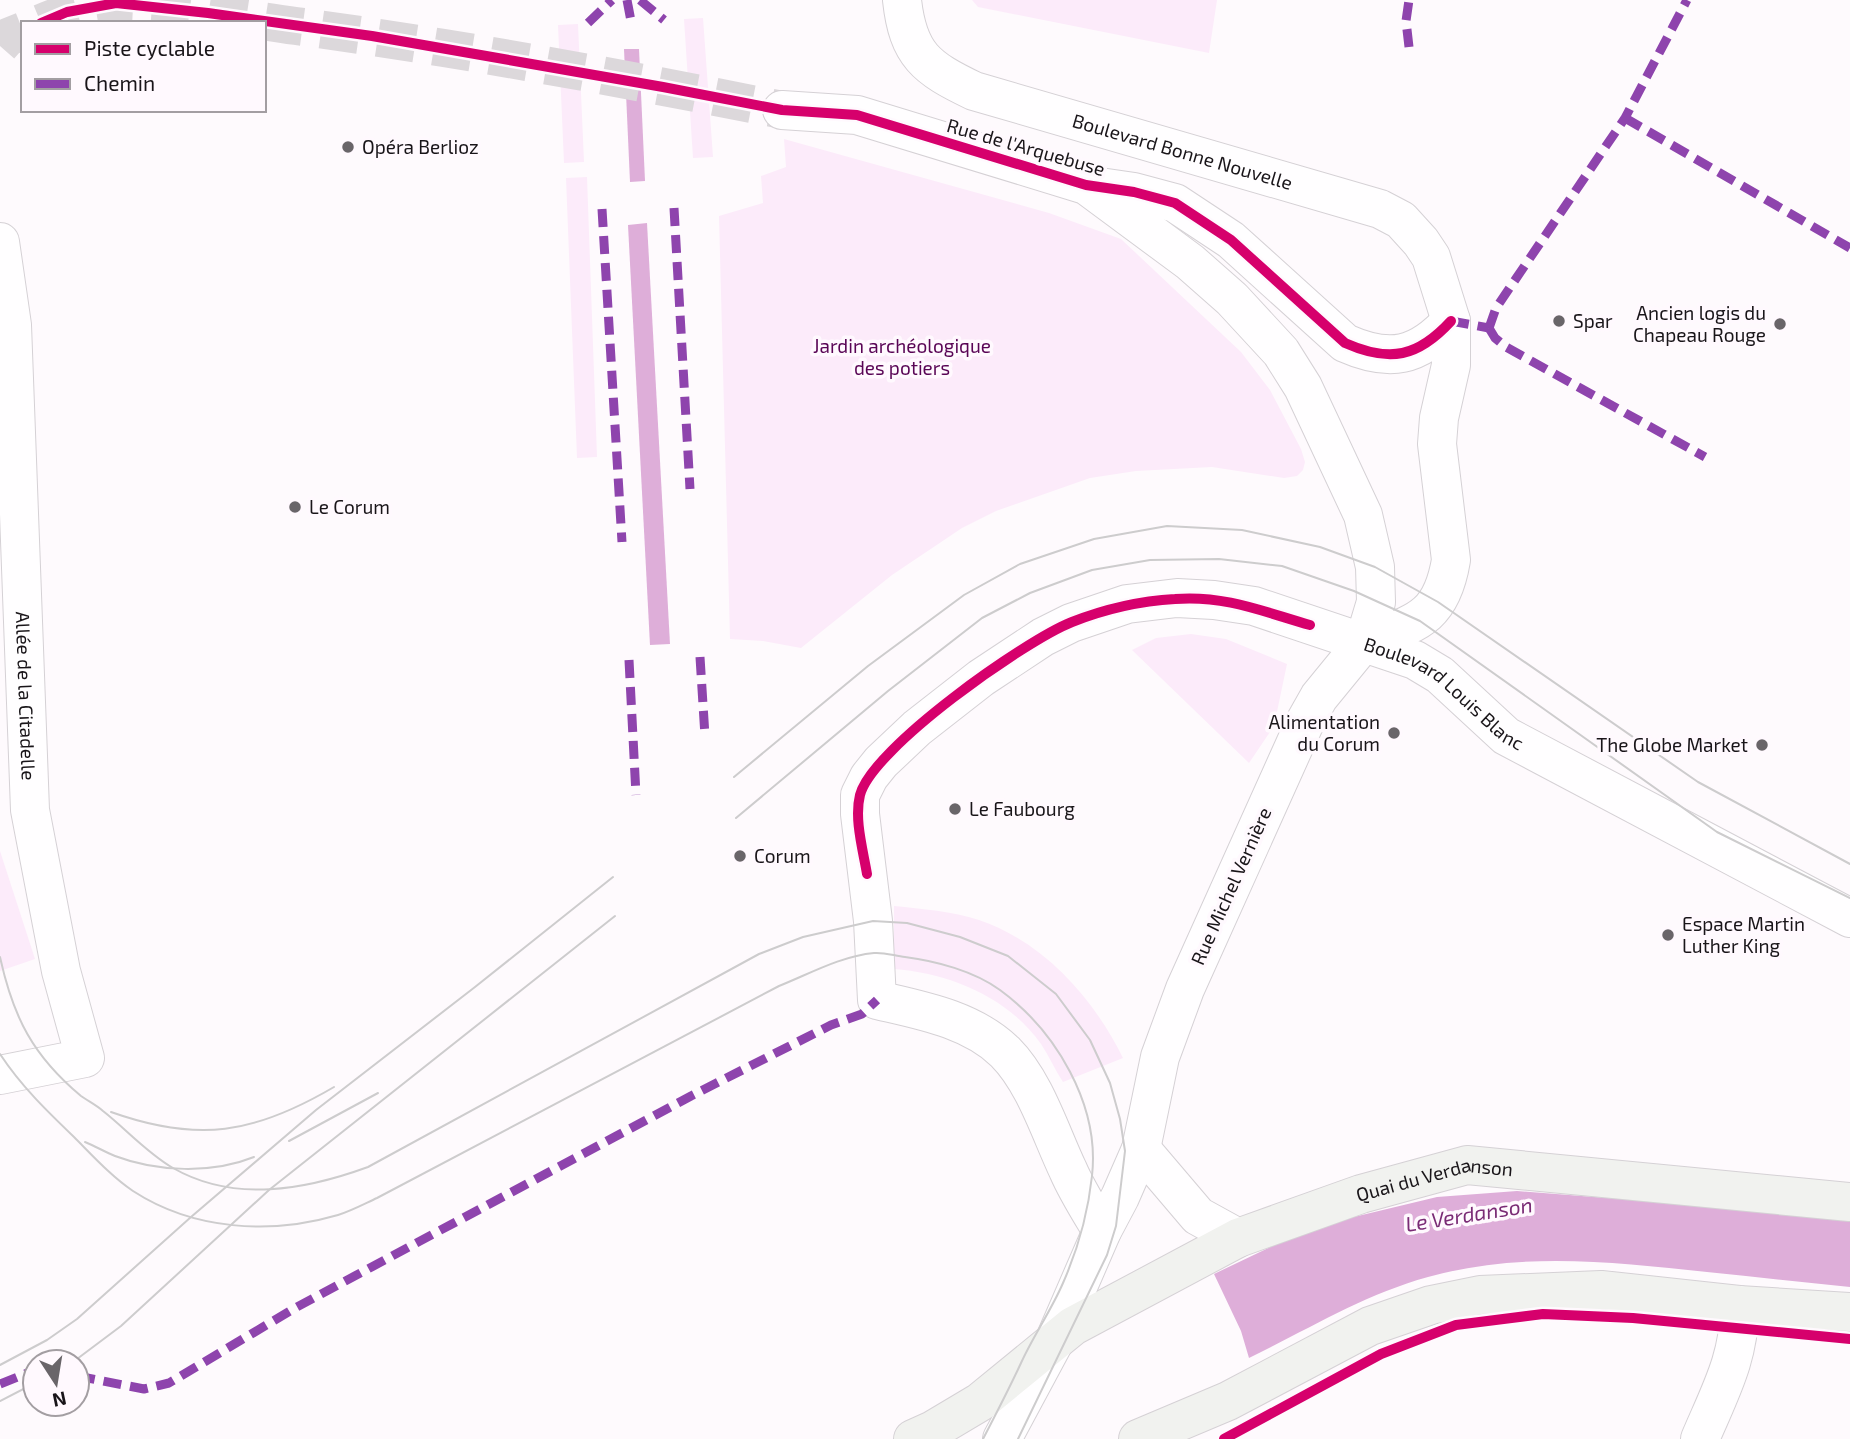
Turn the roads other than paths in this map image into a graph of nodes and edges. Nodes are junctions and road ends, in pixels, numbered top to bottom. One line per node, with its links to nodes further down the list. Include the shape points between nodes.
1 (901, 0): 5 (street, Boulevard Bonne Nouvelle, via 912,46 926,63 974,91 1380,209 1401,220 1431,257)
2 (782, 110): 3 (street, Rue de l'Arquebuse, via 857,115)
3 (1086, 185): 5 (street, Rue de l'Arquebuse, via 1175,203 1231,240 1345,343 1364,351 1391,355 1416,349 1433,340); 6 (street, Rue de l'Arquebuse, via 1232,299 1281,352 1303,387 1363,515 1375,567 1376,602)
4 (0, 242): 8 (street, Allée de la Citadelle, via 12,325 30,810 61,971 85,1058)
5 (1451, 321): 6 (street, Boulevard Louis Blanc, via 1451,365 1437,443 1451,560 1448,579 1438,602 1420,621)
6 (1364, 642): 7 (street, Boulevard Louis Blanc, via 1415,660 1440,676 1506,736); 9 (street, Rue Michel Vernière, via 1319,696 1306,720 1185,989 1160,1057); 11 (street, via 1254,606 1177,598 1127,604 1043,637 981,678 881,762 860,795 877,1000 945,1017 1005,1052 1038,1102 1069,1173)
7 (1850, 918)
8 (0, 1075)
9 (1141, 1149): 11 (street, Rue Michel Vernière); 12 (street, via 1198,1216)
10 (1850, 1202): 12 (main road, Quai du Verdanson, via 1467,1165 1361,1194)
11 (1102, 1231): 15 (street, Rue Michel Vernière)
12 (1238, 1238): 15 (main road, Quai du Verdanson, via 1101,1309)
13 (1739, 1305): 14 (main road); 18 (main road, via 1601,1290 1480,1295 1431,1305 1370,1326 1228,1401); 19 (street, via 1735,1354)
14 (1850, 1312)
15 (1053, 1344): 16 (main road, Quai du Verdanson, via 980,1402); 17 (street, Quai du Verdanson)
16 (913, 1439)
17 (1002, 1439)
18 (1138, 1439)
19 (1700, 1439)

